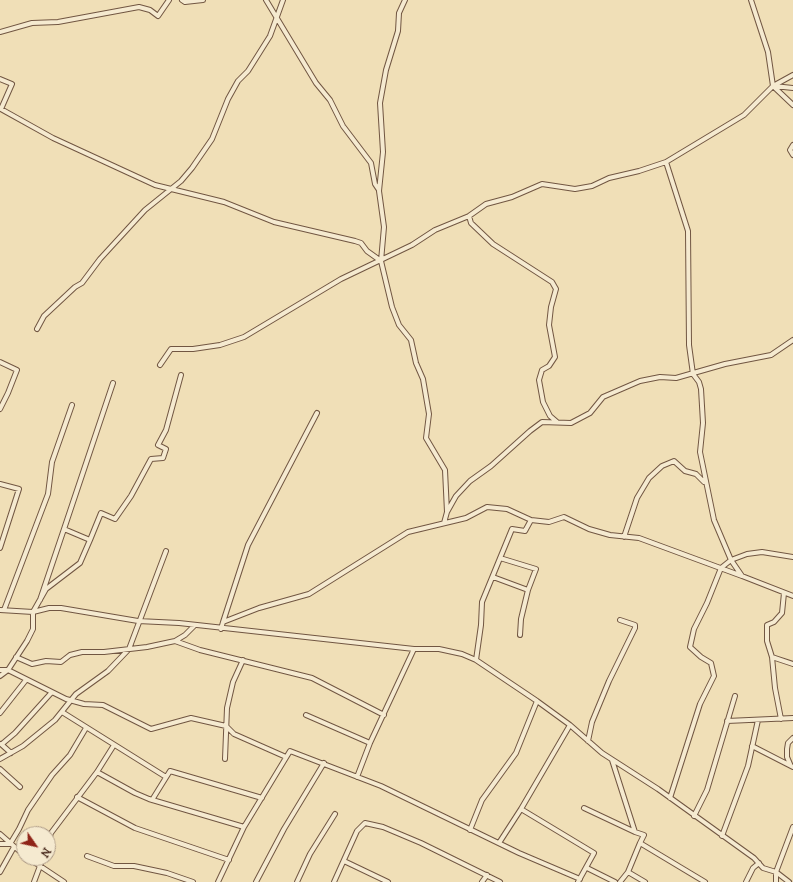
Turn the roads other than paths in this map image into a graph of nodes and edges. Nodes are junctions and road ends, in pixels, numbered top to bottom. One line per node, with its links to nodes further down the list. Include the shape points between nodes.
1 (169, 0): 9 (street, via 158,16 139,7 58,22 32,23)
2 (182, 0): 3 (street)
3 (203, 0)
4 (266, 0): 8 (street)
5 (283, 0): 8 (street)
6 (406, 0): 19 (street, via 399,14 398,31 386,70 380,103 383,152)
7 (751, 0): 12 (street, via 768,52)
8 (276, 17): 18 (street, via 270,36 228,99 212,139 192,168); 19 (street, via 316,84 330,100 346,130 371,163)
9 (0, 32)
10 (793, 75): 12 (street)
11 (0, 79): 18 (street, via 12,84 1,109 53,138 155,185)
12 (773, 86): 13 (street); 14 (street); 17 (street, via 744,115)
13 (793, 88)
14 (793, 105)
15 (793, 146): 16 (street, via 790,150)
16 (793, 154)
17 (666, 162): 20 (street, via 610,178 592,186 575,189 542,184 512,197 486,204); 26 (street, via 688,231 689,345)
18 (172, 189): 21 (street, via 224,202 274,222 361,243); 22 (street, via 141,214 82,283 44,316)
19 (379, 191): 21 (street, via 384,227)
20 (469, 216): 21 (street, via 435,230 412,246); 32 (street, via 471,223 493,244 552,282 556,289 549,325 555,357 549,366 542,370 540,380 543,402 550,416)
21 (381, 261): 25 (street, via 341,279 244,337 220,345 171,350); 35 (street, via 392,307 399,324 411,340 416,363 423,378 429,414 426,438 445,470)
22 (37, 329)
23 (793, 340): 26 (street, via 771,355 725,364)
24 (0, 362): 30 (street, via 17,370)
25 (160, 365)
26 (694, 374): 32 (street, via 640,381 603,397 584,417 571,423); 33 (street, via 701,389 703,423 700,452)
27 (181, 375): 40 (street, via 166,430 158,445 166,449 164,458 151,459 115,519 101,513)
28 (113, 383): 38 (street)
29 (72, 405): 53 (street, via 52,462 47,496)
30 (0, 409)
31 (317, 413): 57 (street, via 248,545)
32 (557, 422): 35 (street, via 542,422 530,431 470,481 456,496)
33 (705, 482): 39 (street, via 696,474 685,471 674,461 662,466 649,478 637,498); 45 (street, via 714,520)
34 (0, 484): 41 (street, via 19,489)
35 (447, 512): 37 (street)
36 (531, 520): 37 (street, via 507,509 487,507 466,518); 39 (street, via 549,522 564,517 589,529); 44 (street, via 525,531 512,529)
37 (444, 523): 57 (street, via 408,532 309,594 259,608)
38 (64, 529): 40 (street); 52 (street)
39 (624, 536): 46 (street, via 639,538)
40 (90, 540): 52 (street, via 80,563 46,589)
41 (0, 548)
42 (166, 551): 56 (street)
43 (793, 557): 45 (street, via 762,552)
44 (500, 558): 48 (street); 49 (street, via 536,569)
45 (731, 560): 46 (street); 47 (street)
46 (721, 568): 47 (street); 108 (street, via 694,629 690,647 711,663 714,676 700,704)
47 (742, 576): 50 (street)
48 (493, 577): 49 (street); 67 (street, via 482,602)
49 (528, 590): 60 (street)
50 (784, 593): 51 (street); 65 (street, via 782,613 774,622 767,625 767,641)
51 (793, 596)
52 (40, 600): 54 (street)
53 (2, 610): 54 (street)
54 (33, 612): 56 (street, via 61,608); 64 (street, via 33,629)
55 (620, 620): 89 (street, via 635,625 635,628 606,688 592,722)
56 (138, 621): 58 (street); 62 (street)
57 (223, 622): 59 (street)
58 (194, 626): 59 (street); 61 (street, via 185,636)
59 (221, 629): 63 (street)
60 (520, 636)
61 (175, 641): 62 (street); 66 (street)
62 (129, 649): 64 (street, via 82,652 70,655 61,662 46,661 32,664); 75 (street, via 108,670)
63 (414, 649): 67 (street, via 439,649); 79 (street)
64 (16, 657): 70 (street)
65 (772, 657): 68 (street); 82 (street)
66 (242, 660): 79 (street, via 312,678); 86 (street, via 233,682)
67 (476, 660): 76 (street)
68 (793, 664)
69 (0, 670): 70 (street)
70 (8, 670): 71 (street); 72 (street)
71 (0, 676)
72 (26, 680): 73 (street); 78 (street)
73 (52, 692): 75 (street); 91 (street, via 15,733)
74 (735, 696): 83 (street)
75 (71, 699): 77 (street); 86 (street, via 84,704 103,705 151,729 191,718)
76 (538, 701): 85 (street); 117 (street, via 516,752 482,800)
77 (62, 712): 87 (street); 94 (street, via 23,746)
78 (0, 714)
79 (384, 714): 90 (street)
80 (306, 715): 90 (street)
81 (793, 718): 82 (street)
82 (781, 719): 84 (street)
83 (727, 720): 84 (street); 113 (street, via 707,790)
84 (758, 720): 93 (street)
85 (570, 725): 89 (street); 111 (street)
86 (225, 726): 95 (street, via 234,734); 96 (street)
87 (86, 728): 92 (street); 124 (street, via 70,755 52,775 28,810)
88 (793, 738): 100 (street, via 787,749 787,757)
89 (588, 741): 98 (street)
90 (370, 743): 103 (street)
91 (1, 744): 94 (street)
92 (114, 744): 102 (street); 104 (street)
93 (752, 746): 100 (street); 120 (street, via 748,766)
94 (11, 753): 97 (street)
95 (286, 757): 99 (street, via 290,751 294,751); 107 (street)
96 (225, 758)
97 (0, 759)
98 (612, 759): 108 (street); 118 (street)
99 (324, 763): 103 (street); 142 (street)
100 (792, 766)
101 (0, 769): 105 (street)
102 (97, 772): 106 (street); 109 (street)
103 (357, 777): 117 (street)
104 (166, 778): 107 (street, via 170,771); 109 (street)
105 (20, 787)
106 (77, 797): 114 (street); 127 (street, via 135,828)
107 (262, 798): 115 (street)
108 (670, 798): 113 (street)
109 (152, 800): 115 (street)
110 (584, 808): 118 (street)
111 (521, 809): 121 (street); 131 (street, via 594,853)
112 (335, 814): 143 (street, via 310,854)
113 (694, 816): 120 (street)
114 (55, 826)
115 (244, 827): 127 (street)
116 (793, 827): 134 (street)
117 (470, 830): 121 (street)
118 (635, 832): 122 (street, via 644,835)
119 (0, 834): 124 (street)
120 (722, 836): 129 (street)
121 (498, 843): 137 (street)
122 (640, 843): 133 (street); 151 (street)
123 (0, 844): 124 (street)
124 (10, 844): 125 (street)
125 (14, 847): 132 (street)
126 (87, 856): 136 (street, via 114,866 134,866)
127 (229, 860): 141 (street)
128 (344, 861): 135 (street, via 360,825 371,823 421,843); 144 (street); 145 (street)
129 (759, 863): 134 (street, via 763,868); 152 (street, via 753,868)
130 (39, 867): 138 (street); 139 (street)
131 (587, 868): 137 (street); 148 (street)
132 (0, 872)
133 (628, 872): 149 (street); 150 (street)
134 (776, 872): 153 (street); 154 (street)
135 (487, 875): 146 (street); 147 (street)
136 (179, 880): 140 (street)
137 (579, 881)
138 (34, 882)
139 (64, 882)
140 (193, 882)
141 (218, 882)
142 (256, 882)
143 (297, 882)
144 (334, 882)
145 (388, 882)
146 (482, 882)
147 (500, 882)
148 (615, 882)
149 (620, 882)
150 (645, 882)
151 (705, 882)
152 (746, 882)
153 (776, 882)
154 (789, 882)

